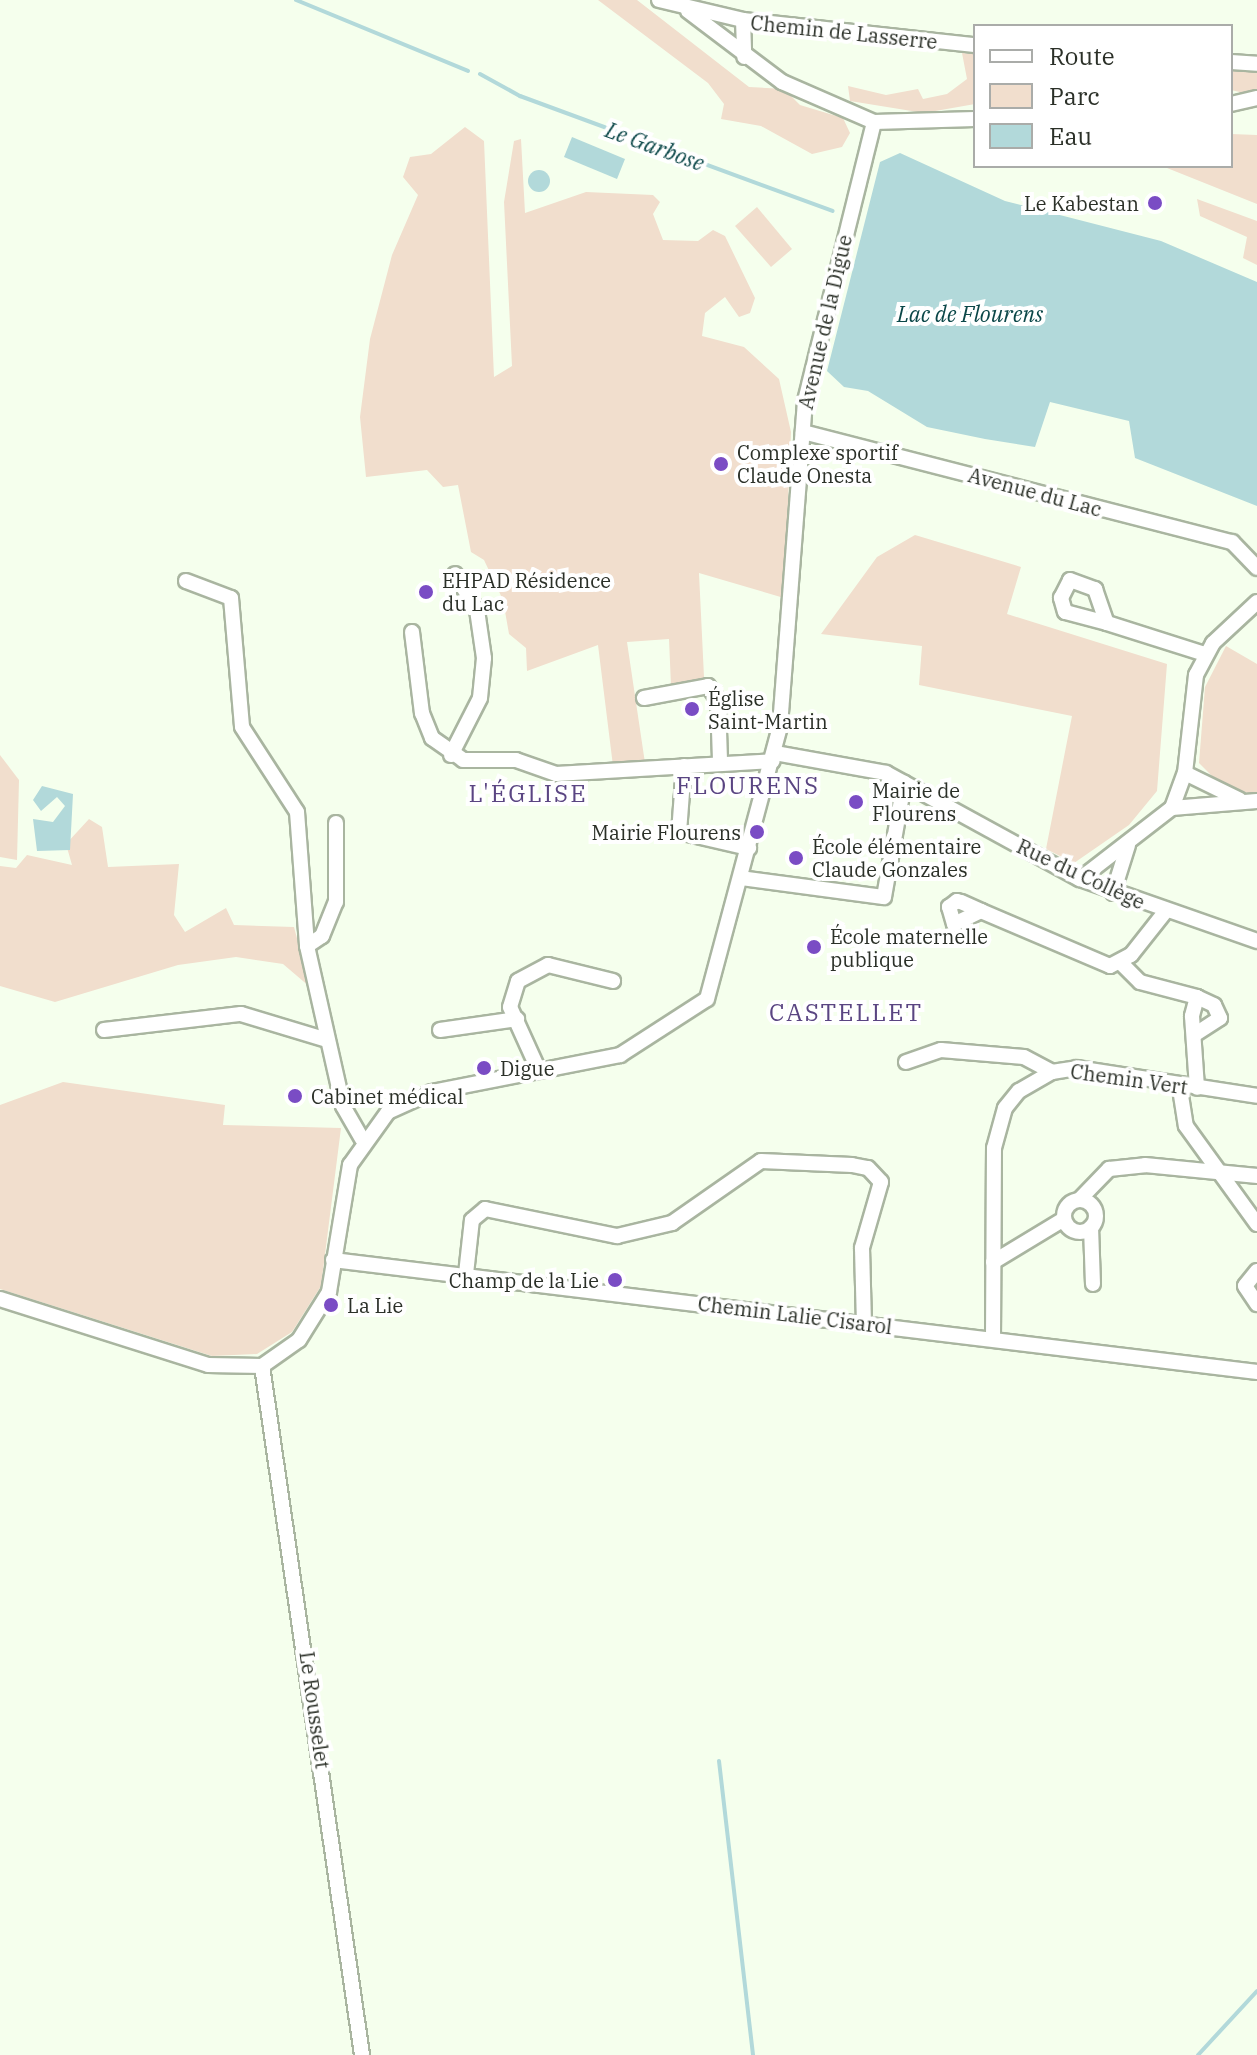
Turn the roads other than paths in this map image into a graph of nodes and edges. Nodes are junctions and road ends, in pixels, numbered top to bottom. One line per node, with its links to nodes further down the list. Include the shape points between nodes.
1 (659, 0): 2 (street)
2 (687, 10): 3 (street, Chemin de Lasserre); 5 (street)
3 (743, 20): 4 (street, Chemin de Lasserre); 5 (street)
4 (973, 45)
5 (744, 57): 11 (street)
6 (1233, 62): 7 (street)
7 (1257, 64)
8 (1257, 98): 9 (street)
9 (1233, 104)
10 (973, 119): 11 (street)
11 (872, 128): 12 (street, Avenue de la Digue, via 808,381)
12 (803, 432): 13 (street, Avenue du Lac, via 1232,542); 22 (street, Avenue de la Digue, via 792,631)
13 (1257, 568)
14 (455, 574): 21 (street, via 477,610 484,658 480,698)
15 (186, 581): 41 (street, via 231,598 242,727 297,812)
16 (1257, 602): 19 (street)
17 (1107, 623): 19 (street)
18 (412, 632): 21 (street, via 422,713 432,738)
19 (1205, 654): 25 (street, via 1189,706)
20 (644, 698): 23 (street, via 708,686 718,700)
21 (451, 755): 24 (street, Rue du Collège, via 516,760 547,774)
22 (774, 757): 23 (street, Rue du Collège); 26 (street, Rue du Collège, via 871,769); 34 (street, Avenue de la Digue)
23 (720, 759): 24 (street, Rue du Collège)
24 (684, 766): 34 (street, via 679,832)
25 (1185, 773): 27 (street); 29 (street)
26 (904, 783): 35 (street, via 884,897); 36 (street, Rue du Collège)
27 (1240, 800): 28 (street); 29 (street)
28 (1257, 801)
29 (1172, 808): 33 (street)
30 (336, 823): 41 (street, via 336,902 322,936)
31 (680, 823): 32 (street, via 688,834)
32 (731, 841)
33 (1128, 845): 36 (street, via 1092,863); 37 (street)
34 (749, 848): 35 (street, Avenue de la Digue)
35 (741, 878): 51 (street, Avenue de la Digue, via 707,999 634,1050)
36 (1080, 879): 37 (street, Rue du Collège)
37 (1113, 893): 39 (street, Rue du Collège)
38 (981, 911): 42 (street, via 1101,963)
39 (1165, 912): 40 (street, Rue du Collège); 42 (street)
40 (1257, 941)
41 (307, 946): 49 (street)
42 (1121, 963): 44 (street, via 1140,982)
43 (613, 981): 45 (street, via 542,966 513,989)
44 (1197, 997): 48 (street); 48 (street, via 1214,1005 1220,1018)
45 (517, 1019): 47 (street); 51 (street)
46 (104, 1030): 49 (street, via 241,1014)
47 (440, 1030)
48 (1194, 1035): 53 (street)
49 (327, 1040): 56 (street, via 346,1116)
50 (906, 1062): 52 (street, via 941,1050 1024,1057)
51 (539, 1071): 56 (street, via 419,1096 388,1112)
52 (1052, 1072): 54 (street, Chemin Vert, via 1089,1069); 64 (street, Chemin Vert, via 1019,1091 999,1121)
53 (1197, 1088): 54 (street, Chemin Vert); 55 (street, Chemin Vert)
54 (1180, 1089): 57 (street, via 1186,1126)
55 (1257, 1096)
56 (362, 1139): 63 (street)
57 (1225, 1173): 58 (street); 59 (street, via 1109,1169); 61 (street)
58 (1257, 1176)
59 (1080, 1199): 60 (street, via 1067,1205); 62 (street, via 1096,1213)
60 (1064, 1219): 62 (street, via 1072,1230); 64 (street)
61 (1257, 1224)
62 (1091, 1227): 67 (street)
63 (333, 1260): 66 (street, Chemin Lalie Cisarol); 72 (street, via 329,1292 314,1319)
64 (993, 1262): 71 (street, Chemin Vert)
65 (1257, 1271): 69 (street, via 1245,1286)
66 (466, 1274): 70 (street, Chemin Lalie Cisarol); 70 (street, via 472,1220 485,1209 617,1236 672,1223 761,1161 852,1165 868,1168 881,1182 862,1248)
67 (1093, 1284)
68 (0, 1299): 72 (street, via 208,1365)
69 (1257, 1304)
70 (864, 1324): 71 (street, Chemin Lalie Cisarol)
71 (993, 1338): 73 (street, Chemin Lalie Cisarol)
72 (262, 1366): 74 (street, Le Rousselet)
73 (1257, 1372)
74 (362, 2055)

